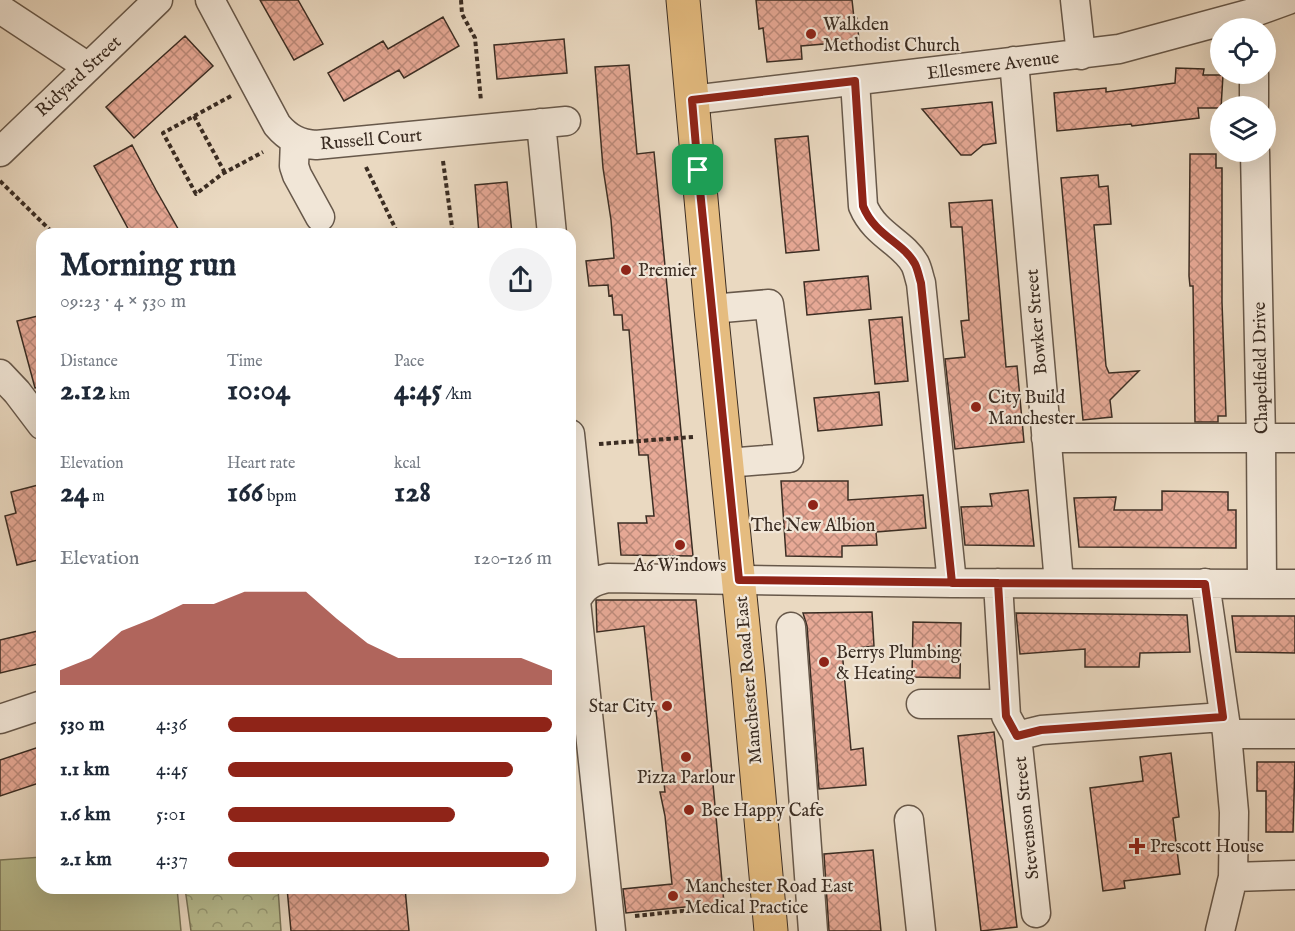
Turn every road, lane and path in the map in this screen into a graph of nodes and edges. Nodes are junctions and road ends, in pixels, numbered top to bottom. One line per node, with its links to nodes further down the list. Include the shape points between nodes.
1 (6, 0): 8 (street)
2 (158, 0): 13 (street, Ridyard Street)
3 (210, 0): 15 (street)
4 (461, 0): 18 (path, via 462,14 475,38)
5 (683, 0): 16 (main road, Manchester Road East)
6 (1075, 0): 11 (street)
7 (1288, 0): 9 (street, Ellesmere Avenue)
8 (0, 9): 13 (street)
9 (1258, 18)
10 (1210, 30): 11 (street, Ellesmere Avenue)
11 (1081, 55): 12 (street, Ellesmere Avenue)
12 (1014, 61): 14 (street, Ellesmere Avenue); 34 (street, Bowker Street)
13 (88, 67): 22 (street, Ridyard Street)
14 (855, 81): 16 (street, Ellesmere Avenue); 41 (street, via 863,206 882,234 914,263 921,283)
15 (255, 84): 17 (path); 20 (street, via 277,125)
16 (692, 100): 31 (main road, Manchester Road East)
17 (194, 116): 24 (path); 24 (path, via 163,133 196,194)
18 (484, 129): 19 (street, Russell Court); 30 (street, Russell Court, via 550,130)
19 (440, 133): 21 (street, Russell Court); 29 (path)
20 (293, 139): 21 (street, Russell Court, via 316,145); 24 (path); 26 (street, via 297,175)
21 (359, 141): 28 (path, via 364,164)
22 (0, 152)
23 (1255, 162): 35 (street, Chapelfield Drive)
24 (225, 173)
25 (0, 181): 27 (path)
26 (320, 217)
27 (48, 228)
28 (395, 228)
29 (452, 228)
30 (552, 228)
31 (711, 309): 38 (main road, Manchester Road East); 38 (street, via 770,304 789,458)
32 (0, 374): 33 (street)
33 (36, 417)
34 (1046, 438): 35 (street); 43 (street, Bowker Street)
35 (1261, 438): 36 (street); 45 (street, Chapelfield Drive)
36 (1295, 438)
37 (576, 440): 38 (path)
38 (725, 448): 40 (main road, Manchester Road East)
39 (576, 570): 47 (street)
40 (739, 580): 41 (street); 47 (street, via 608,578 597,580); 60 (main road, Manchester Road East)
41 (952, 583): 42 (street)
42 (998, 583): 43 (street); 50 (street, Stevenson Street)
43 (1059, 583): 44 (street)
44 (1205, 584): 45 (street); 53 (street)
45 (1262, 584): 46 (street)
46 (1295, 585)
47 (577, 596): 61 (street)
48 (791, 627): 62 (street)
49 (921, 704): 50 (street)
50 (1005, 704): 55 (street, Stevenson Street, via 1006,716)
51 (36, 707): 52 (street)
52 (0, 719)
53 (1225, 726): 54 (street); 55 (street, via 1041,730); 58 (street, via 1234,812)
54 (1295, 735)
55 (1017, 736): 59 (street, Stevenson Street)
56 (909, 820): 63 (street)
57 (1295, 875): 58 (street)
58 (1233, 877): 64 (street)
59 (1036, 913)
60 (770, 916): 61 (path)
61 (610, 925)
62 (813, 931)
63 (921, 931)
64 (1220, 931)

